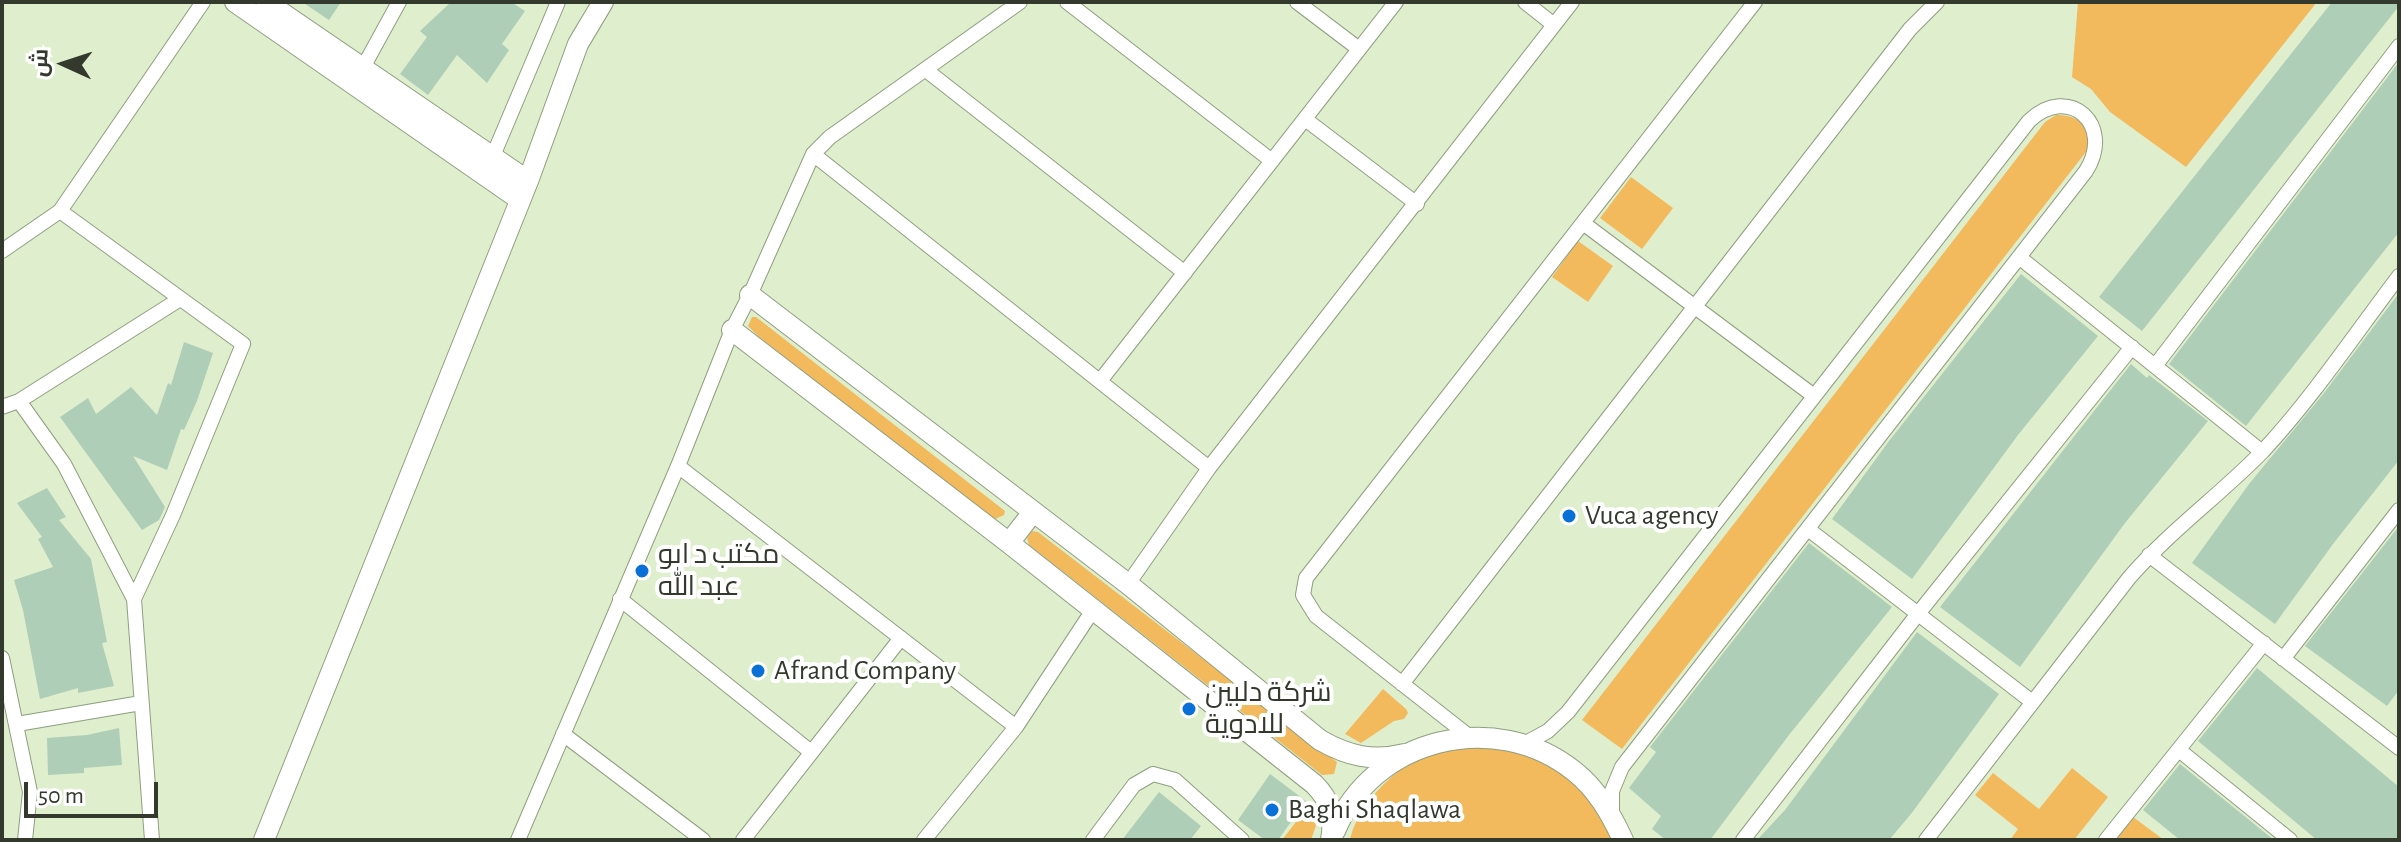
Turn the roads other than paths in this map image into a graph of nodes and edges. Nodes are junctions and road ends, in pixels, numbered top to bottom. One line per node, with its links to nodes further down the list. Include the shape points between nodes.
1 (203, 2): 26 (street)
2 (235, 2): 19 (street)
3 (266, 2): 19 (street)
4 (399, 2): 19 (street)
5 (558, 2): 23 (street)
6 (603, 2): 24 (street, via 578,44)
7 (1020, 2): 18 (street)
8 (1067, 2): 22 (street)
9 (1297, 2): 17 (street)
10 (1396, 2): 17 (street)
11 (1525, 2): 15 (street)
12 (1572, 2): 15 (street)
13 (1755, 2): 27 (street)
14 (1937, 2): 34 (street, via 1910,29)
15 (1554, 25): 25 (street)
16 (2399, 46): 37 (street)
17 (1359, 49): 20 (street)
18 (926, 70): 21 (street); 30 (street)
19 (358, 76): 23 (street)
20 (1305, 119): 22 (street); 25 (street)
21 (813, 154): 32 (street); 38 (street)
22 (1272, 161): 30 (street)
23 (488, 166): 24 (street)
24 (524, 190): 74 (street)
25 (1417, 204): 44 (street)
26 (60, 211): 28 (street); 33 (street)
27 (1583, 223): 34 (street); 59 (street, via 1306,578 1303,595 1312,612)
28 (2, 251)
29 (2019, 257): 36 (street); 39 (street, via 2094,159 2095,131 2078,110 2052,106 2029,121); 47 (street)
30 (1185, 273): 38 (street)
31 (2399, 276): 42 (street)
32 (750, 295): 35 (street); 46 (street)
33 (180, 299): 40 (street); 51 (street, via 243,344)
34 (1695, 306): 39 (street); 59 (street)
35 (732, 330): 43 (street); 48 (street)
36 (2132, 347): 37 (street); 54 (street)
37 (2155, 366): 42 (street)
38 (1100, 381): 44 (street)
39 (1814, 396): 66 (street, via 1559,722)
40 (19, 401): 41 (street); 51 (street, via 64,464)
41 (2, 407)
42 (2262, 452): 49 (street)
43 (678, 466): 52 (street); 55 (street)
44 (1209, 468): 50 (street)
45 (2399, 510): 58 (street)
46 (1033, 512): 48 (street); 50 (street)
47 (1808, 529): 54 (street); 71 (street, via 1622,767 1612,791)
48 (1009, 543): 53 (street)
49 (2149, 555): 56 (street); 60 (street)
50 (1128, 584): 70 (street, via 1320,740 1354,756)
51 (134, 599): 61 (street)
52 (620, 599): 64 (street); 69 (street)
53 (1093, 610): 63 (street); 81 (street, via 1320,790 1331,809)
54 (1917, 615): 60 (street); 83 (street)
55 (901, 638): 63 (street); 69 (street)
56 (2264, 643): 58 (street); 68 (street)
57 (2, 658): 62 (street)
58 (2283, 659): 67 (street)
59 (1402, 684): 65 (street)
60 (2031, 701): 84 (street)
61 (141, 703): 62 (street); 73 (street)
62 (17, 724): 72 (street, via 30,792)
63 (1016, 727): 78 (street)
64 (563, 734): 75 (street); 76 (street)
65 (1470, 737): 66 (street); 70 (street)
66 (1524, 744): 71 (street, via 1575,771)
67 (2398, 745)
68 (2179, 750): 85 (street); 86 (street)
69 (811, 752): 77 (street)
70 (1405, 754): 81 (street, via 1359,791)
71 (1612, 816): 82 (street)
72 (25, 840)
73 (152, 840)
74 (264, 840)
75 (518, 840)
76 (703, 840)
77 (743, 840)
78 (924, 840)
79 (1093, 840): 80 (street, via 1134,785 1153,774 1175,780)
80 (1242, 840)
81 (1331, 840)
82 (1623, 840)
83 (1743, 840)
84 (1926, 840)
85 (2106, 840)
86 (2290, 840)

